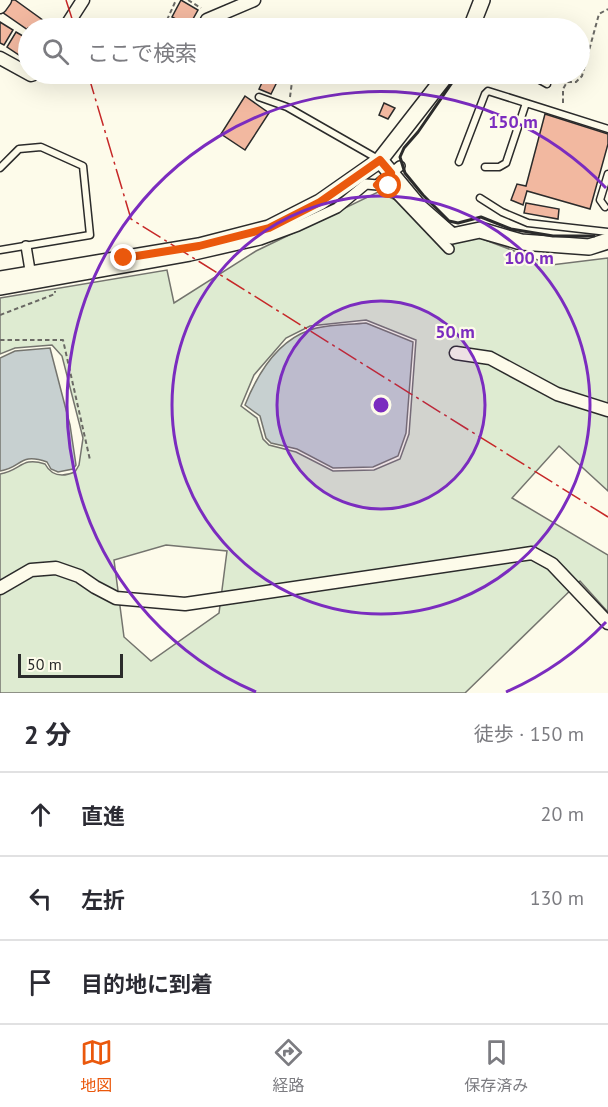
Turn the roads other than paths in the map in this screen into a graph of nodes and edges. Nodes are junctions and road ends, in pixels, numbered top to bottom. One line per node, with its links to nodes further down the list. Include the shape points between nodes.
1 (5, 0): 5 (street)
2 (83, 0): 6 (street)
3 (254, 0): 7 (street)
4 (482, 0): 8 (street)
5 (0, 7)
6 (71, 18)
7 (212, 18)
8 (475, 18)
9 (0, 58): 10 (street)
10 (18, 68)
11 (439, 84): 15 (street)
12 (259, 97): 15 (lane, via 287,107)
13 (526, 103): 14 (lane); 16 (lane, via 488,91); 17 (lane, via 506,162 500,167)
14 (608, 129)
15 (380, 160): 19 (street); 30 (street, via 320,202 269,228)
16 (459, 162)
17 (485, 167)
18 (0, 168): 26 (lane, via 19,149 41,147 83,166 90,235)
19 (395, 170): 21 (street); 25 (street, via 418,207 452,236 480,230 521,242 589,247)
20 (608, 174): 23 (lane, via 600,201)
21 (377, 185): 27 (street, via 389,186); 30 (street, via 366,183 337,208 260,240 55,282)
22 (480, 198): 24 (lane, via 528,223)
23 (605, 207)
24 (608, 232)
25 (608, 241)
26 (26, 246): 28 (lane); 30 (street)
27 (449, 249)
28 (0, 250)
29 (0, 279): 30 (street)
30 (32, 279): 31 (street)
31 (0, 290)
32 (456, 353): 33 (street, via 490,358 558,394)
33 (608, 410)
34 (0, 588): 35 (street, via 31,570 56,568 80,576 117,598 184,603 531,553 552,564)
35 (608, 623)

